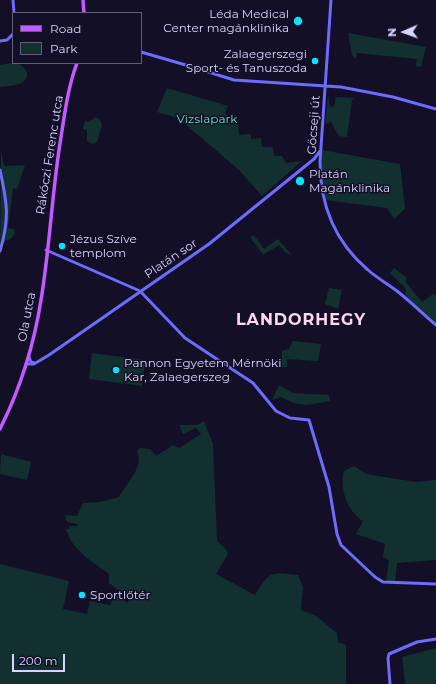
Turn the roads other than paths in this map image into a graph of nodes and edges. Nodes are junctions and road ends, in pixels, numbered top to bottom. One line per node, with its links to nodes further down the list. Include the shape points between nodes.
1 (13, 0): 4 (street)
2 (84, 0): 5 (main road)
3 (331, 0): 10 (street, Göcseji út)
4 (14, 12)
5 (84, 12)
6 (12, 35): 7 (street)
7 (0, 41)
8 (142, 52): 10 (street, via 236,80)
9 (77, 64): 16 (main road, Rákóczi Ferenc utca, via 60,142)
10 (326, 85): 11 (street, via 393,97); 12 (street, Göcseji út)
11 (436, 109)
12 (321, 149): 13 (street, Platán sor); 14 (street, Göcseji út)
13 (310, 162): 14 (street); 18 (street, Platán sor, via 210,244)
14 (320, 162): 19 (street, Göcseji út, via 324,202 341,240 368,270)
15 (0, 170): 17 (street, via 7,206 7,223)
16 (46, 250): 18 (street); 20 (main road, Ola utca, via 41,300)
17 (0, 251)
18 (140, 291): 21 (street, Platán sor); 24 (street, via 184,338 252,383 276,411 290,418 309,420 329,487 339,542 381,581)
19 (436, 325)
20 (29, 357): 21 (street, via 31,362); 22 (main road, Ola utca)
21 (36, 363): 22 (street, Platán sor)
22 (26, 364): 23 (main road, Ola utca)
23 (0, 429)
24 (436, 584)
25 (436, 639): 26 (street, via 417,642 391,653 388,657)
26 (390, 684)

